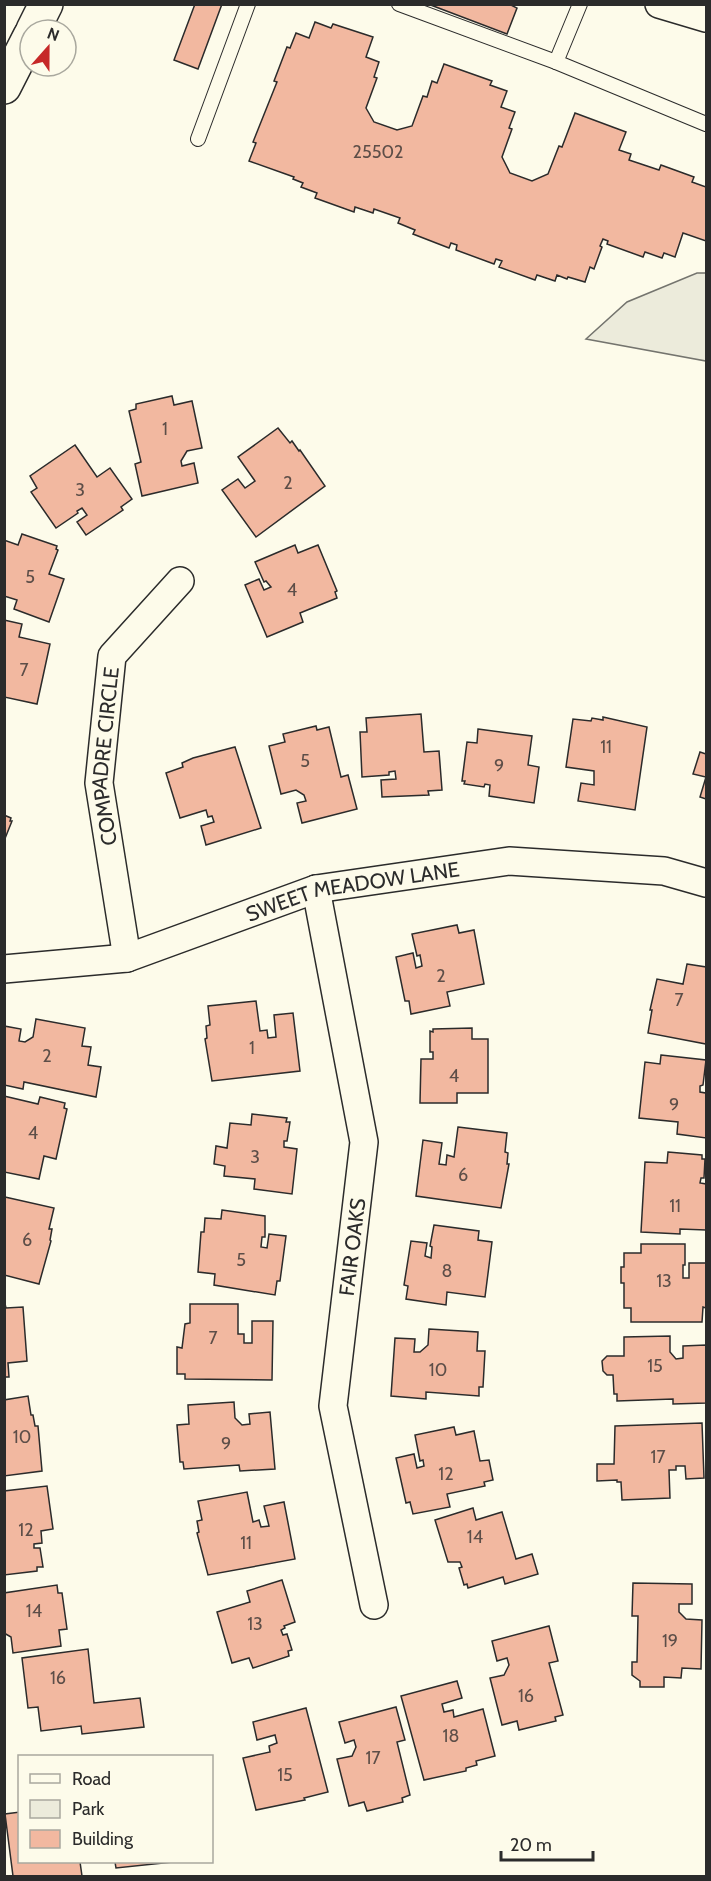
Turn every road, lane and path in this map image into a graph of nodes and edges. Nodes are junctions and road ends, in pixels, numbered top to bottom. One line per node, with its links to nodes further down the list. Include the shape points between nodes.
1 (46, 4): 6 (main road)
2 (248, 4): 12 (lane)
3 (399, 4): 9 (lane)
4 (580, 4): 9 (lane)
5 (659, 4): 7 (street)
6 (39, 18)
7 (706, 18)
8 (18, 60): 10 (main road)
9 (556, 62): 11 (lane)
10 (4, 87)
11 (706, 124)
12 (198, 139)
13 (180, 580): 16 (street, COMPADRE CIRCLE, via 112,656 99,783)
14 (706, 883): 15 (street, SWEET MEADOW LANE, via 664,871 508,861)
15 (316, 889): 16 (street, SWEET MEADOW LANE); 18 (street, FAIR OAKS, via 364,1142 333,1406)
16 (127, 958): 17 (street, SWEET MEADOW LANE)
17 (4, 969)
18 (374, 1605)

